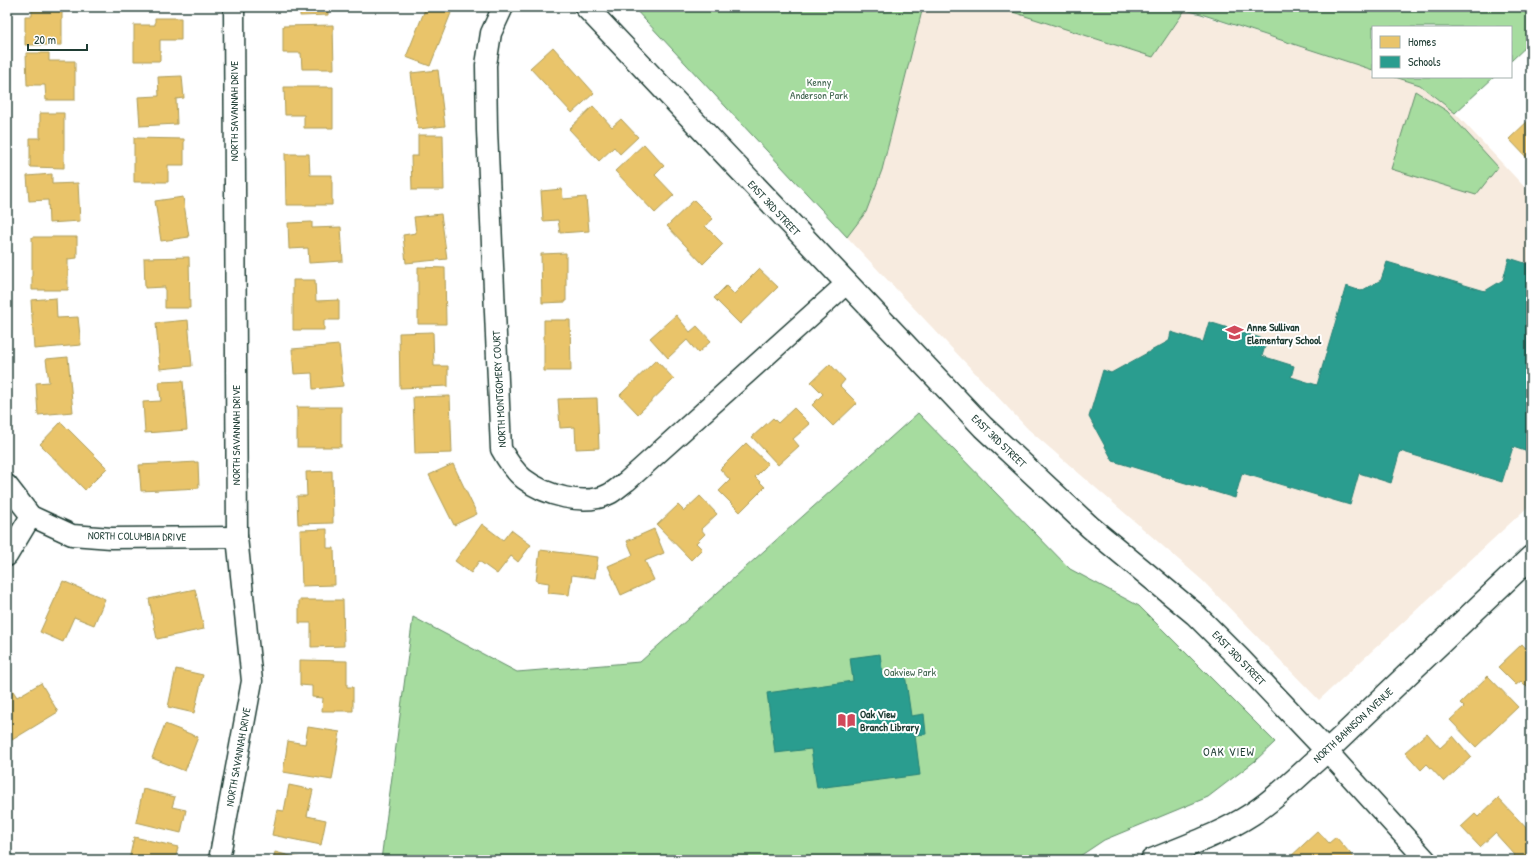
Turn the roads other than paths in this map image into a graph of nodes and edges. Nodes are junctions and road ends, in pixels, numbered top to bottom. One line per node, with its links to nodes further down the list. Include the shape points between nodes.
1 (234, 7): 7 (street, NORTH SAVANNAH DRIVE)
2 (503, 7): 4 (street, NORTH MONTGOMERY COURT, via 491,33 486,65 488,145 501,450 523,479 555,496 593,499 609,494 627,481)
3 (586, 7): 4 (street, EAST 3RD STREET)
4 (846, 284): 10 (street, EAST 3RD STREET, via 983,427 1090,527 1195,614)
5 (7, 485): 6 (street, NORTH COLUMBIA DRIVE)
6 (31, 516): 7 (street, NORTH COLUMBIA DRIVE, via 72,535 111,538); 8 (street)
7 (237, 537): 11 (street, NORTH SAVANNAH DRIVE, via 252,681)
8 (7, 556)
9 (1531, 557): 10 (street, NORTH BAHNSON AVENUE)
10 (1327, 752): 12 (street, NORTH BAHNSON AVENUE, via 1253,813 1232,827); 13 (street, EAST 3RD STREET)
11 (219, 860)
12 (1152, 860)
13 (1426, 860)

